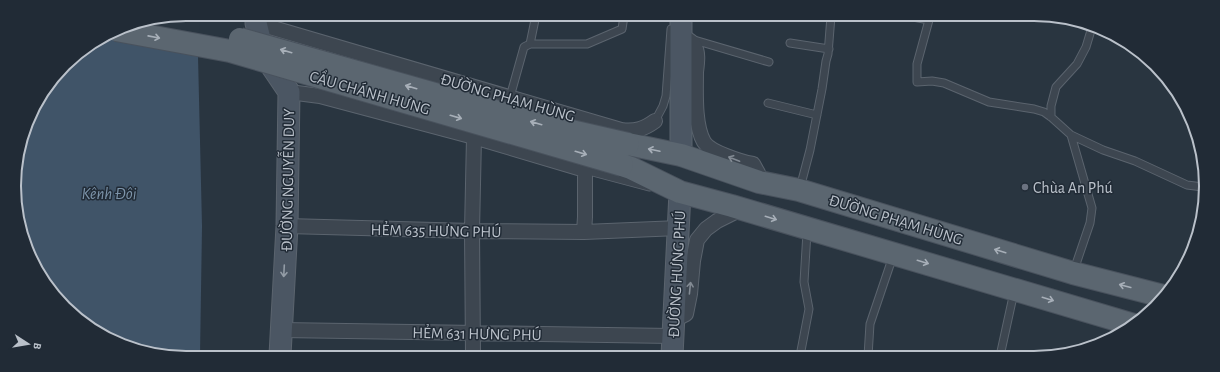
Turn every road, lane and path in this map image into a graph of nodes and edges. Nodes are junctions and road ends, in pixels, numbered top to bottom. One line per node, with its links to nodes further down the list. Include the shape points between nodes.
1 (257, 21): 16 (street, ĐƯỜNG NGUYỄN DUY, via 264,55)
2 (265, 21): 17 (street, ĐƯỜNG PHẠM HÙNG, via 489,98)
3 (535, 21): 13 (lane)
4 (623, 21): 13 (lane, via 622,29 587,44)
5 (674, 21): 21 (lane, ĐƯỜNG PHẠM HÙNG, via 671,26 666,96)
6 (832, 21): 14 (lane)
7 (929, 21): 20 (lane, via 917,64 917,82 944,83 989,102 1034,109)
8 (160, 23): 24 (main road, CẦU CHÁNH HƯNG, one-way to 8, bridge, via 545,125 246,40)
9 (682, 26): 15 (lane); 25 (street); 28 (street, one-way to 9, via 753,164 740,162 704,143 696,101 697,52)
10 (1091, 31): 20 (lane, via 1077,64 1056,87)
11 (128, 32): 26 (main road, CẦU CHÁNH HƯNG, one-way to 26, bridge, via 230,51)
12 (790, 43): 14 (lane)
13 (530, 44): 17 (lane, via 524,47)
14 (829, 49): 19 (lane)
15 (769, 62)
16 (289, 92): 22 (street, via 320,96); 34 (street, ĐƯỜNG NGUYỄN DUY)
17 (510, 97): 21 (street, ĐƯỜNG PHẠM HÙNG, via 621,130 638,130)
18 (768, 103): 19 (lane)
19 (817, 115): 31 (lane)
20 (1051, 117): 23 (lane)
21 (655, 121)
22 (476, 133): 27 (street); 37 (street)
23 (1071, 135): 29 (lane, via 1103,150 1136,161 1187,186); 40 (lane, via 1092,208 1090,223)
24 (628, 144): 25 (main road, ĐƯỜNG PHẠM HÙNG, one-way to 24)
25 (680, 155): 28 (main road, ĐƯỜNG PHẠM HÙNG)
26 (622, 165): 32 (main road, ĐƯỜNG PHẠM HÙNG)
27 (585, 170): 30 (lane); 38 (street)
28 (759, 182): 31 (main road, ĐƯỜNG PHẠM HÙNG)
29 (1199, 187)
30 (653, 188)
31 (799, 190): 40 (main road, ĐƯỜNG PHẠM HÙNG, one-way to 31)
32 (680, 192): 33 (main road, ĐƯỜNG PHẠM HÙNG); 35 (street, ĐƯỜNG HƯNG PHÚ)
33 (741, 209): 36 (main road, ĐƯỜNG PHẠM HÙNG, one-way to 36); 46 (street, one-way to 33, via 686,314 697,240 717,221)
34 (287, 226): 37 (street, HẺM 635 HƯNG PHÚ); 44 (street, ĐƯỜNG NGUYỄN DUY, one-way to 44)
35 (678, 228): 38 (street, HẺM 635 HƯNG PHÚ); 46 (street, ĐƯỜNG HƯNG PHÚ)
36 (808, 229): 39 (main road, ĐƯỜNG PHẠM HÙNG); 49 (lane, via 804,282 809,309)
37 (472, 231): 38 (street, HẺM 635 HƯNG PHÚ); 45 (street)
38 (584, 232)
39 (894, 254): 41 (main road, ĐƯỜNG PHẠM HÙNG, one-way to 41); 50 (lane, via 870,324)
40 (1073, 272): 42 (main road, ĐƯỜNG PHẠM HÙNG, one-way to 40)
41 (1015, 290): 43 (main road, ĐƯỜNG PHẠM HÙNG, one-way to 43); 51 (lane)
42 (1158, 295)
43 (1127, 322)
44 (281, 330): 45 (street, HẺM 631 HƯNG PHÚ); 47 (street, ĐƯỜNG NGUYỄN DUY)
45 (472, 333): 46 (street, HẺM 631 HƯNG PHÚ); 48 (street)
46 (673, 337)
47 (280, 351)
48 (473, 351)
49 (801, 351)
50 (868, 351)
51 (1001, 351)

